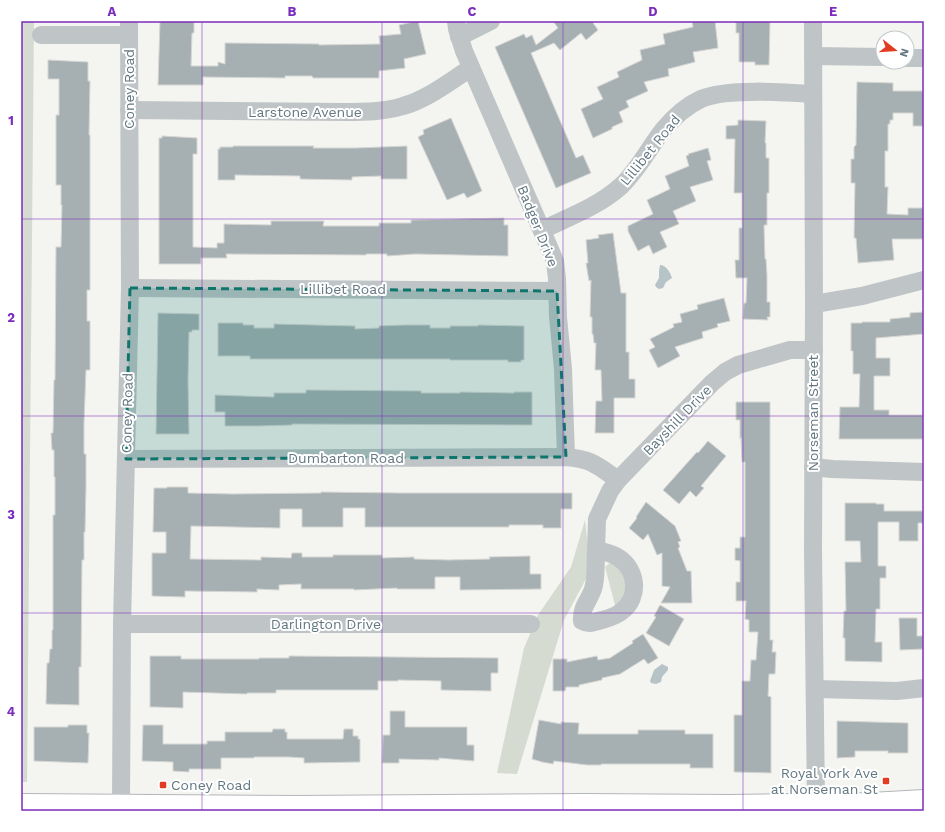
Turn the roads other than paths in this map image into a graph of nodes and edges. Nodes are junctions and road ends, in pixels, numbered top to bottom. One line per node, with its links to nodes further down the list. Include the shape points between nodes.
1 (490, 21): 4 (street)
2 (813, 21): 6 (street, Norseman Street)
3 (129, 28): 5 (street); 10 (street, Coney Road)
4 (457, 29): 8 (street, Badger Drive)
5 (41, 35)
6 (813, 56): 7 (street); 9 (street, Norseman Street)
7 (875, 57)
8 (471, 68): 10 (street, Larstone Avenue, via 416,101 380,111); 11 (street, Badger Drive)
9 (812, 94): 11 (street, Lillibet Road, via 737,93 713,96 693,103 682,110 664,129 621,186 592,206); 15 (street, Norseman Street)
10 (129, 110): 13 (street, Coney Road)
11 (542, 230): 14 (street, Badger Drive, via 555,261)
12 (924, 280): 15 (street, via 862,296)
13 (130, 288): 14 (street, Lillibet Road); 18 (street, Coney Road)
14 (557, 291): 17 (street, Badger Drive)
15 (814, 304): 16 (street, Norseman Street)
16 (814, 350): 19 (street, Norseman Street); 21 (street, Bayshill Drive, via 790,350 738,365 725,372)
17 (566, 457): 18 (street, Dumbarton Road); 21 (street, via 594,463)
18 (126, 459): 23 (street, Coney Road)
19 (813, 467): 20 (street); 26 (street, Norseman Street)
20 (924, 472)
21 (618, 480): 22 (street, Bayshill Drive, via 597,519)
22 (596, 550)
23 (122, 624): 24 (street, Darlington Drive); 30 (street, Coney Road)
24 (531, 624)
25 (924, 688): 26 (street, via 897,691)
26 (815, 689): 29 (street, Norseman Street)
27 (924, 800): 29 (main road, via 886,804)
28 (21, 805): 31 (main road)
29 (816, 805): 33 (main road)
30 (121, 806): 31 (main road); 34 (main road)
31 (51, 808)
32 (584, 808): 33 (main road); 34 (main road)
33 (729, 808)
34 (295, 809)

